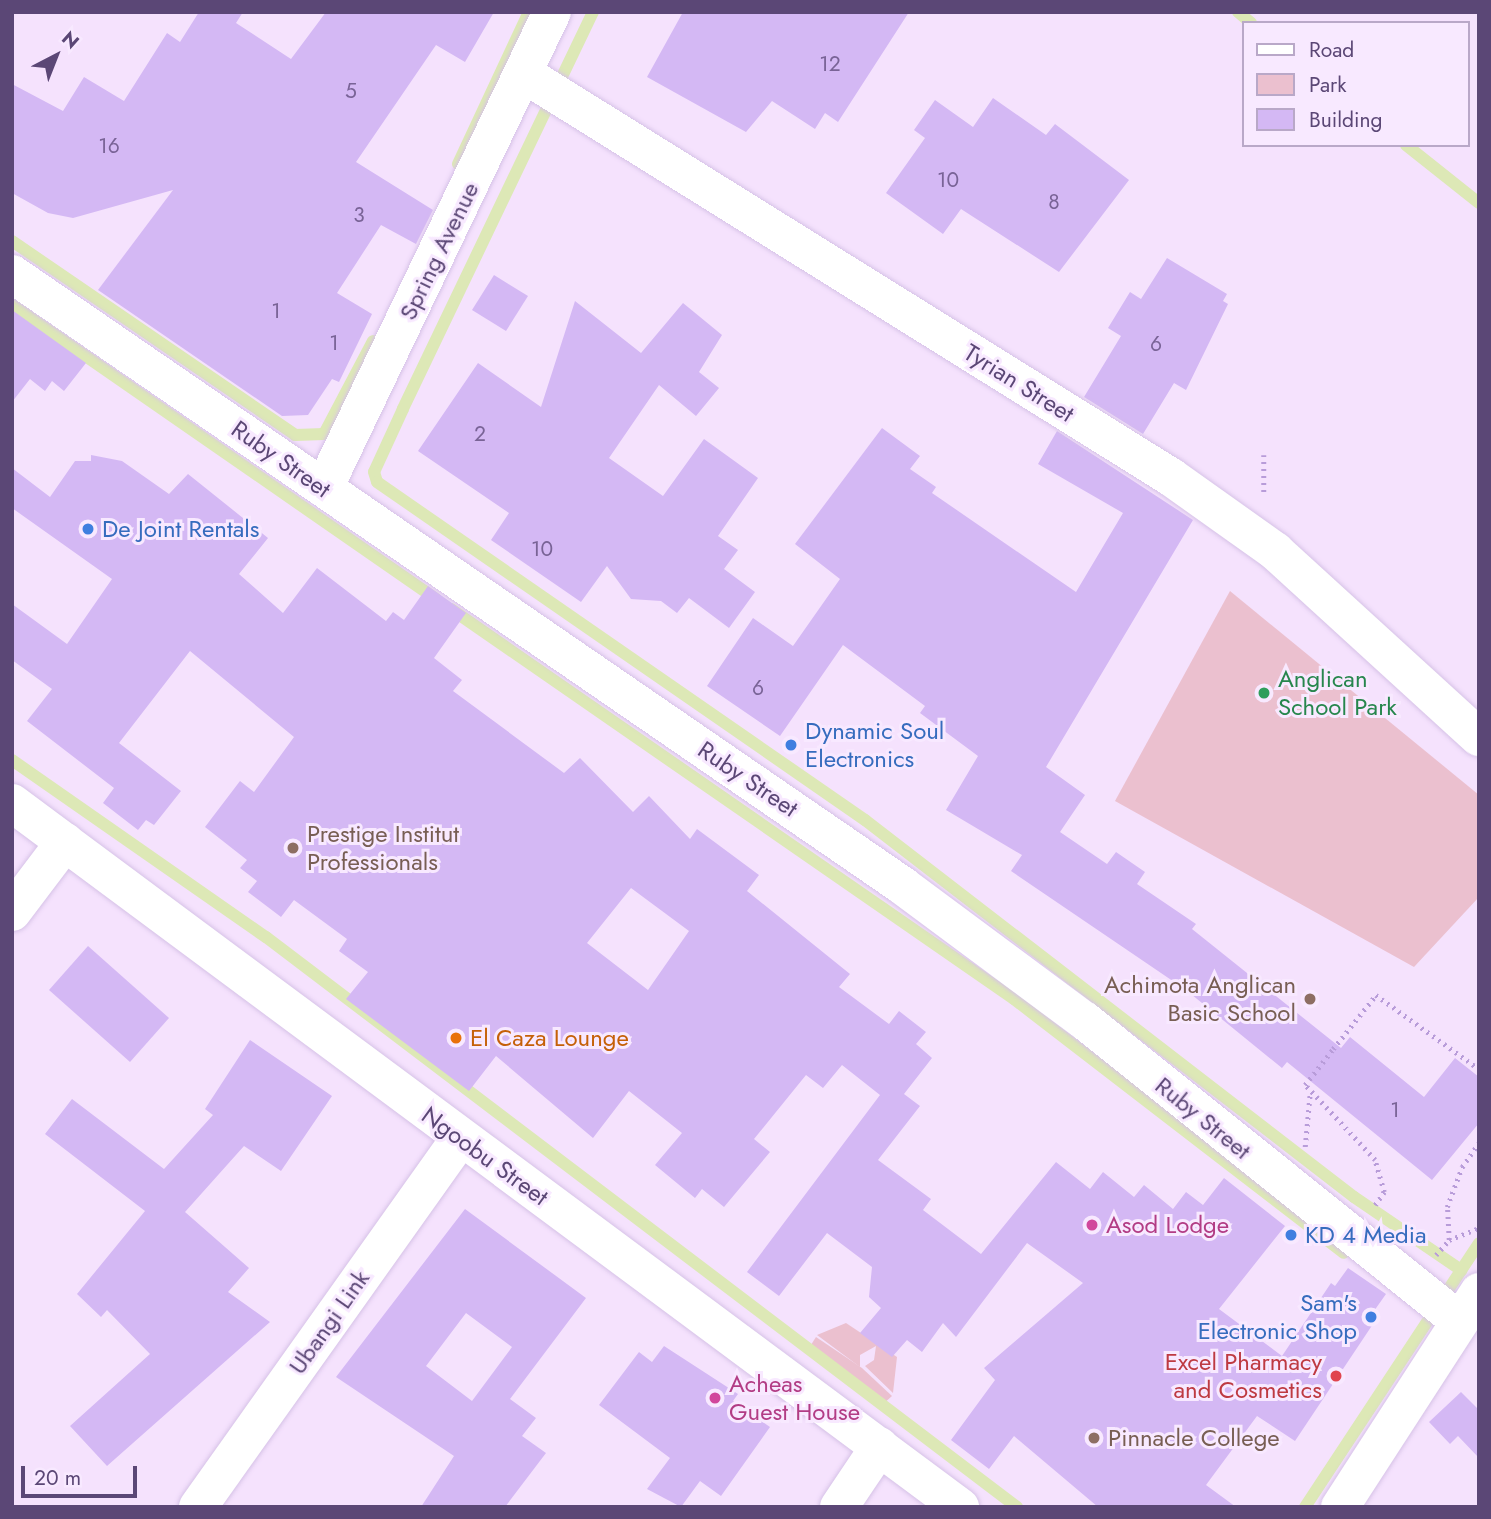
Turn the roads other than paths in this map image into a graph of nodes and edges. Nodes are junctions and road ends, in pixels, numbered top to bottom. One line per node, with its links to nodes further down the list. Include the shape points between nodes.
1 (552, 12): 2 (street, Spring Avenue)
2 (524, 74): 4 (street, Spring Avenue); 5 (street, Tyrian Street, via 1171,477 1275,551)
3 (12, 274): 4 (street, Ruby Street)
4 (324, 488): 10 (street, Ruby Street, via 903,886 1085,1021 1351,1238 1413,1282)
5 (1479, 737)
6 (12, 803): 7 (street, Ngoobu Street)
7 (65, 842): 8 (street); 9 (street, Ngoobu Street)
8 (12, 912)
9 (460, 1138): 11 (street, Ngoobu Street); 12 (street, Ubangi Link)
10 (1469, 1306): 15 (street)
11 (880, 1446): 13 (street); 14 (street, Ngoobu Street)
12 (198, 1507)
13 (839, 1507)
14 (960, 1507)
15 (1340, 1507)

